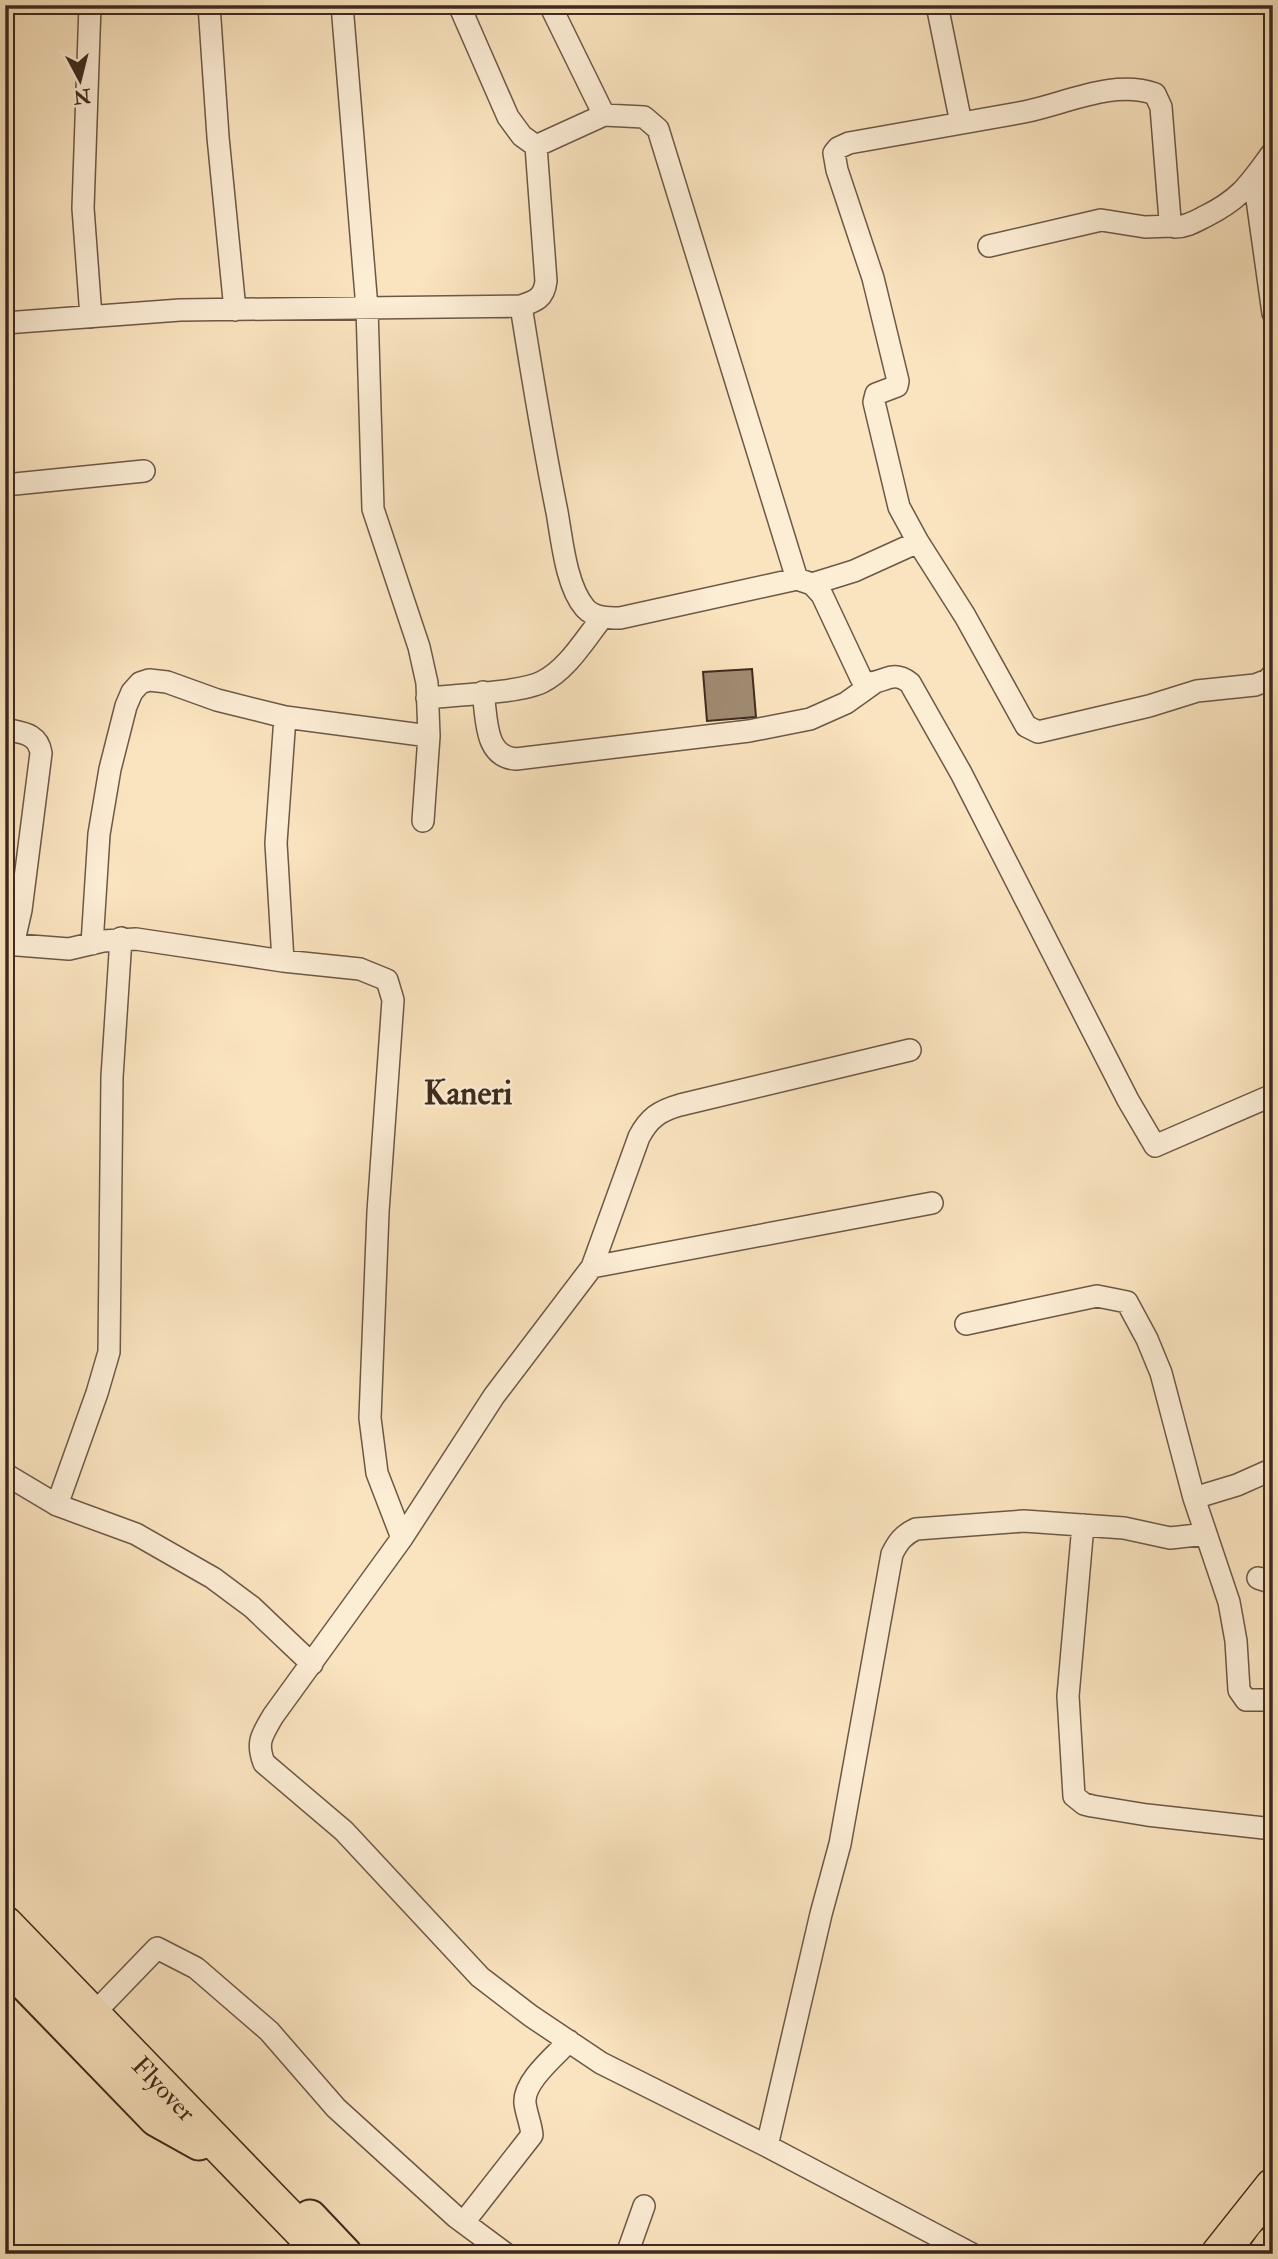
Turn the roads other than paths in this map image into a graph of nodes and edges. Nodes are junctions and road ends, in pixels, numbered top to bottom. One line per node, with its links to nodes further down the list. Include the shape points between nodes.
1 (90, 5): 18 (street, via 83,208)
2 (209, 5): 16 (street)
3 (342, 5): 15 (street)
4 (459, 5): 9 (street, via 508,117)
5 (551, 5): 7 (street)
6 (937, 5): 8 (street)
7 (604, 115): 9 (street); 23 (street, via 644,117 658,129)
8 (961, 123): 12 (street, via 1097,92 1141,89 1155,94 1161,107); 22 (street, via 849,144 834,153 873,278 899,384 876,394 874,402 899,507)
9 (536, 146): 14 (street, via 545,292 537,301)
10 (1273, 152): 11 (street)
11 (1254, 178): 12 (street, via 1223,208 1189,225); 17 (street)
12 (1172, 226): 13 (street, via 1101,220)
13 (989, 246)
14 (521, 306): 15 (street); 24 (street, via 566,556 576,594 587,611)
15 (367, 308): 16 (street); 28 (street, via 373,509 419,647)
16 (235, 310): 18 (street)
17 (1273, 313)
18 (91, 317): 19 (street)
19 (5, 323)
20 (144, 471): 21 (street)
21 (5, 485)
22 (918, 542): 23 (street, via 854,570); 25 (street, via 1031,730 1149,706 1197,691 1255,685)
23 (804, 581): 24 (street); 26 (street, via 822,595 861,678)
24 (602, 618): 27 (street, via 558,671 541,683)
25 (1273, 674)
26 (874, 683): 27 (street, via 846,703 810,719 749,731 516,759 496,752); 38 (street, via 902,677 910,683 1155,1146)
27 (483, 692): 28 (street)
28 (427, 698): 31 (street)
29 (285, 717): 31 (street); 35 (street, via 167,682 149,680 132,692 110,769 99,834); 36 (street, via 276,842)
30 (5, 729): 34 (street, via 34,736 41,753 22,900)
31 (429, 736): 32 (street)
32 (423, 821)
33 (121, 938): 35 (street); 36 (street); 45 (street, via 112,1077 109,1352)
34 (9, 944): 35 (street, via 69,949)
35 (92, 944)
36 (283, 961): 48 (street, via 359,969 387,980 391,989 370,1418 377,1473)
37 (910, 1051): 40 (street, via 656,1114 639,1137)
38 (1273, 1095)
39 (932, 1203): 40 (street)
40 (592, 1267): 48 (street, via 494,1396)
41 (966, 1324): 44 (street, via 1097,1296 1126,1302 1161,1373)
42 (1273, 1469): 44 (street)
43 (5, 1474): 45 (street)
44 (1194, 1498): 47 (street)
45 (57, 1505): 49 (street, via 136,1534 213,1577 253,1607)
46 (1083, 1525): 47 (street, via 1170,1538); 51 (street, via 1068,1696 1074,1796 1092,1806); 59 (street, via 1024,1521 927,1528 905,1534 897,1544 840,1844)
47 (1206, 1534): 50 (street, via 1229,1602 1241,1696 1255,1702)
48 (402, 1538): 49 (street)
49 (313, 1664): 57 (street, via 261,1736 259,1750 264,1763 363,1850 480,1977)
50 (1273, 1700)
51 (1273, 1829)
52 (5, 1905): 56 (main road)
53 (5, 1924): 66 (highway, Flyover)
54 (5, 1942): 58 (highway, Flyover)
55 (5, 1963): 58 (main road, via 156,2119)
56 (102, 2005): 63 (street, via 157,1948 196,1968 269,2031 336,2108); 67 (main road)
57 (569, 2041): 59 (street, via 601,2063); 63 (street, via 527,2086 524,2102 532,2136)
58 (198, 2143): 65 (highway, Flyover)
59 (767, 2146): 70 (street)
60 (1273, 2186): 71 (highway)
61 (644, 2206): 69 (street)
62 (1273, 2215): 72 (highway)
63 (464, 2222): 68 (street)
64 (1273, 2244): 73 (highway)
65 (305, 2254)
66 (324, 2254)
67 (345, 2254)
68 (506, 2254)
69 (627, 2254)
70 (972, 2254)
71 (1219, 2254)
72 (1244, 2254)
73 (1265, 2254)

